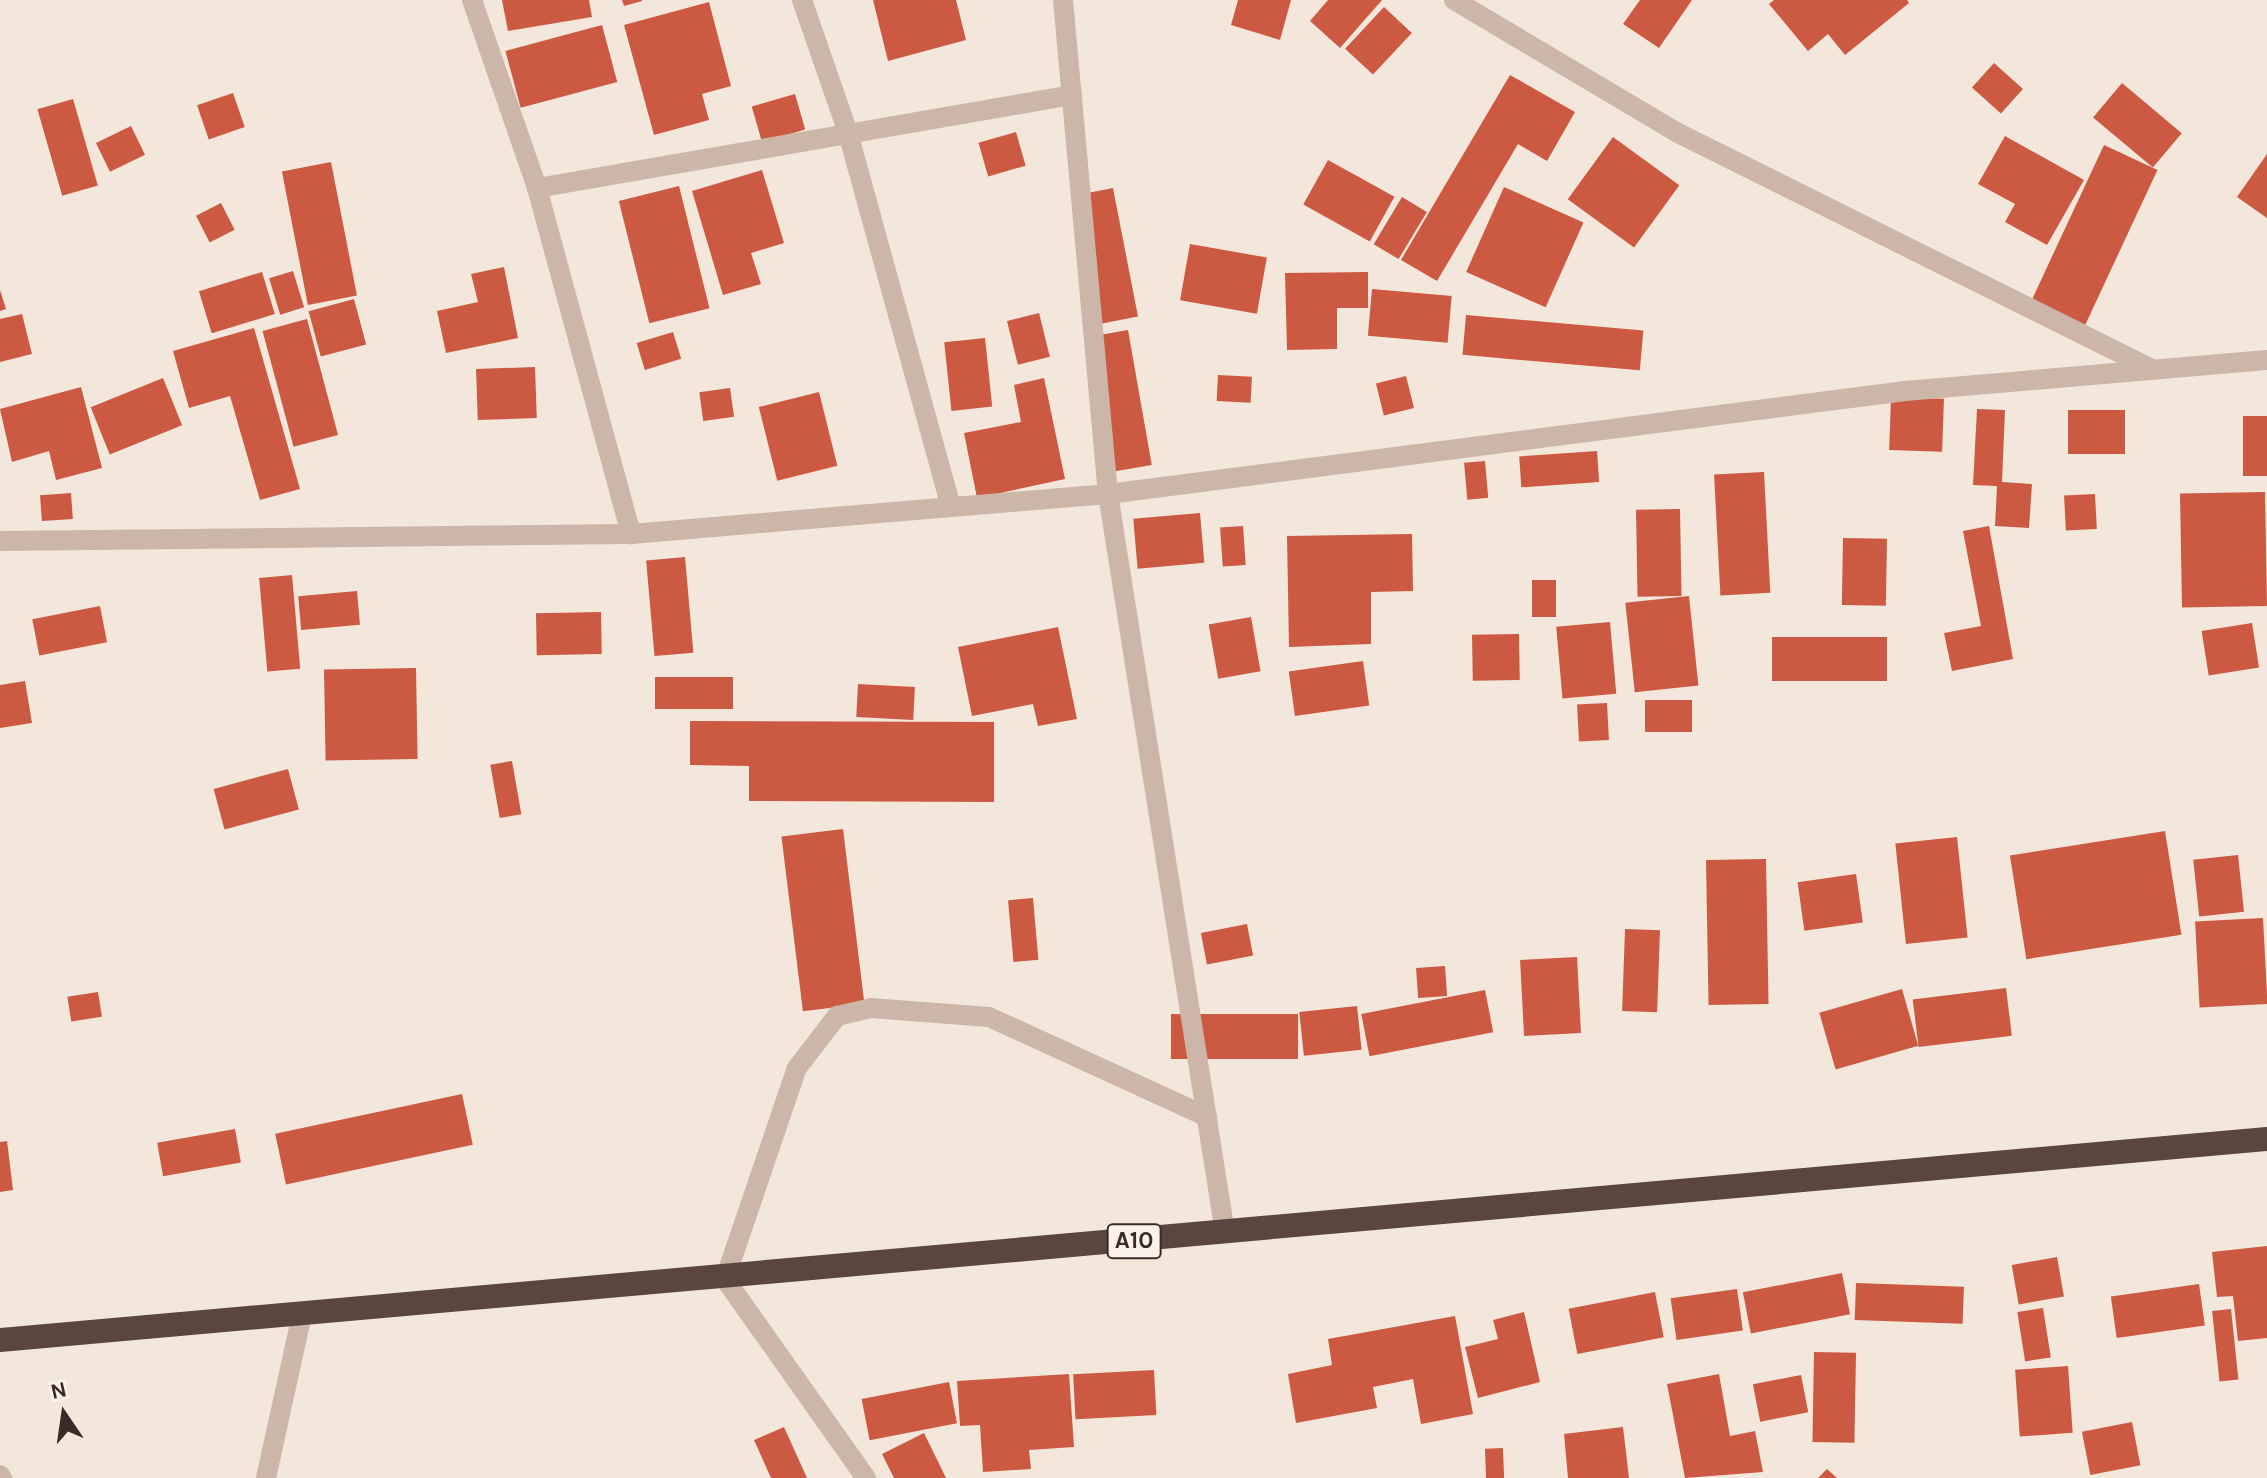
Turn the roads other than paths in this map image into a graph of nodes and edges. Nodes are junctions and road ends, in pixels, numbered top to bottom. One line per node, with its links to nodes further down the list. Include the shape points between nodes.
1 (472, 0): 7 (street)
2 (802, 0): 6 (street)
3 (1063, 0): 5 (street)
4 (1454, 0): 9 (street, via 1678,133)
5 (1072, 95): 6 (street); 10 (street)
6 (848, 133): 7 (street); 11 (street)
7 (537, 188): 12 (street)
8 (2267, 360): 9 (street)
9 (2151, 368): 10 (street, via 1905,391)
10 (1108, 494): 11 (street); 14 (street)
11 (951, 507): 12 (street)
12 (631, 534): 13 (street)
13 (0, 541)
14 (1207, 1117): 16 (street); 17 (street, via 989,1017 871,1008 837,1016 797,1068)
15 (2267, 1139): 16 (highway, A10)
16 (1225, 1233): 17 (highway, A10)
17 (725, 1279): 18 (highway, A10); 21 (street)
18 (302, 1314): 19 (highway, A10); 20 (street)
19 (0, 1340)
20 (266, 1478)
21 (866, 1478)

